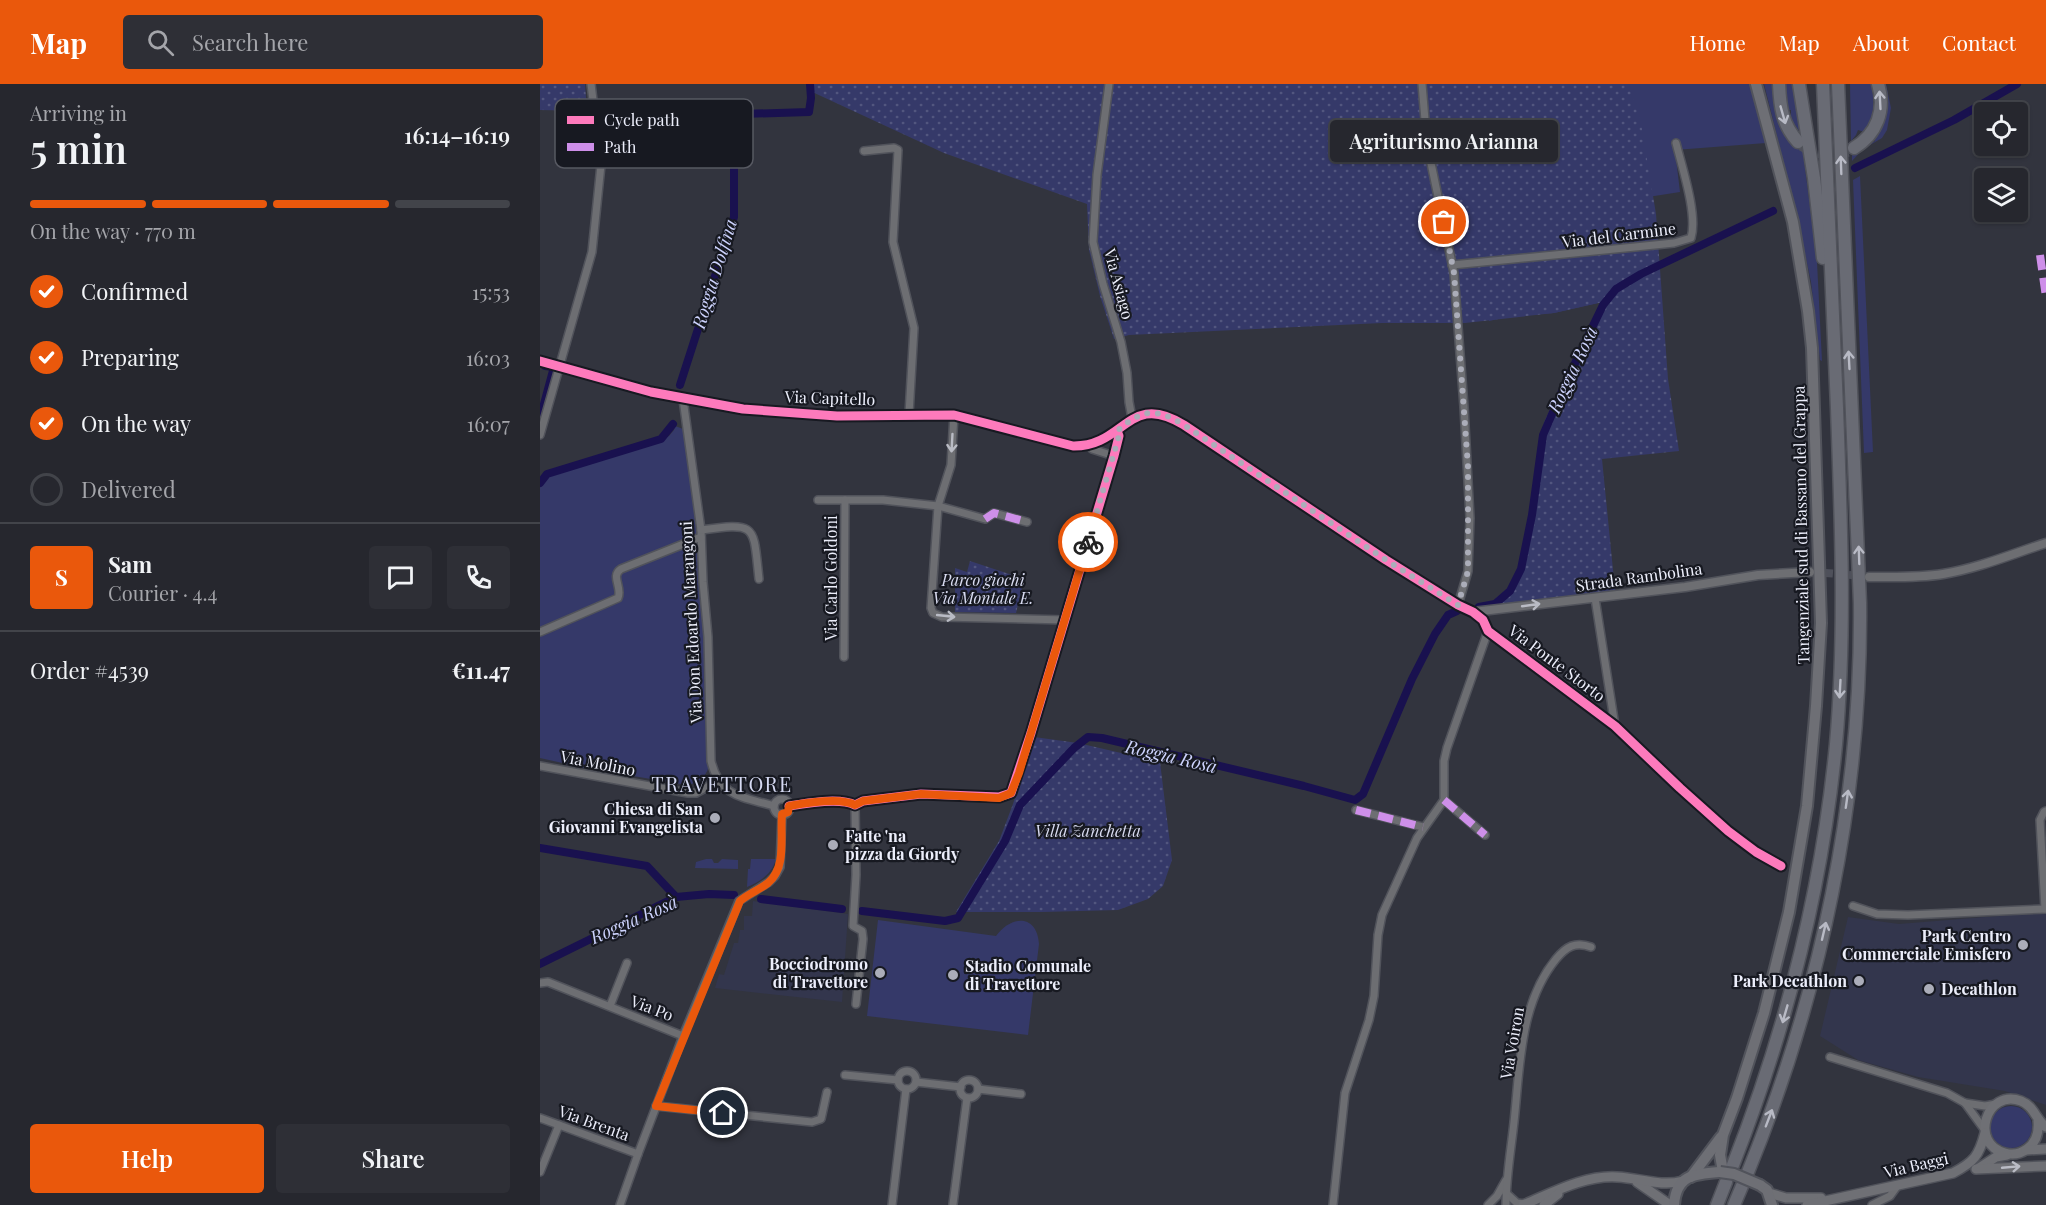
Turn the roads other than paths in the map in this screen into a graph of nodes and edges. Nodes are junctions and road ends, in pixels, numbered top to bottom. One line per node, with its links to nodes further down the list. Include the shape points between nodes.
1 (591, 84): 10 (street)
2 (1109, 84): 22 (street, Via Asiago, via 1093,242 1121,342)
3 (1422, 84): 16 (street, via 1427,144)
4 (1779, 84): 11 (highway, one-way to 11, via 1783,119)
5 (1799, 84): 40 (highway, via 1823,255)
6 (1824, 84): 40 (highway, via 1841,501)
7 (1838, 84): 91 (highway, one-way to 7, via 1788,1065 1820,949 1838,857 1854,731 1860,603)
8 (1878, 84): 13 (highway, one-way to 8, via 1870,134 1879,116)
9 (1756, 85): 82 (main road, Tangenziale sud di Bassano del Grappa, via 1793,222 1808,311 1821,623 1807,806 1790,912 1761,1024)
10 (593, 99)
11 (1798, 142)
12 (1676, 143): 16 (street, Via del Carmine, via 1688,189 1691,238 1674,243)
13 (1854, 148)
14 (864, 151): 20 (street, via 898,150 893,242 914,328)
15 (601, 168): 18 (street, via 592,252)
16 (1452, 265): 37 (street, via 1470,518 1468,571)
17 (540, 361): 18 (street, Via Capitello)
18 (559, 365): 19 (street, Via Capitello); 24 (street)
19 (683, 399): 20 (street, Via Capitello, via 790,413); 31 (street, Via Don Edoardo Marangoni)
20 (909, 414): 21 (street, Via Capitello)
21 (954, 415): 25 (street, Via Capitello, via 1073,446); 29 (street, one-way to 29, via 951,465)
22 (1132, 418): 23 (street); 37 (street, Via Ponte Storto, via 1146,413 1174,419)
23 (1117, 431): 25 (street); 26 (street)
24 (540, 435)
25 (1090, 445): 26 (street, Via Capitello)
26 (1114, 456): 39 (street)
27 (818, 500): 28 (street, Via Carlo Goldoni)
28 (845, 500): 29 (street, Via Carlo Goldoni); 43 (street, Via Carlo Goldoni)
29 (938, 506): 30 (street, Via Carlo Goldoni, via 985,519 994,513); 39 (street, one-way to 39, via 933,613)
30 (1027, 522)
31 (701, 534): 35 (street, via 732,526 745,527 753,534); 42 (street, via 617,571 618,598); 46 (street, Via Don Edoardo Marangoni, via 711,761)
32 (2046, 543): 34 (street, via 1944,574)
33 (1810, 572): 36 (street, Strada Rambolina, via 1758,575)
34 (1869, 577)
35 (759, 579)
36 (1595, 598): 38 (street, Strada Rambolina, one-way to 36); 44 (street)
37 (1458, 605): 38 (street, Via Ponte Storto)
38 (1473, 612): 41 (street, Via Ponte Storto)
39 (1065, 620): 48 (street, via 1011,793 999,798 921,794)
40 (1842, 630): 90 (highway, one-way to 90, via 1831,784 1812,903 1776,1043)
41 (1488, 631): 44 (street, Via Ponte Storto); 47 (street, via 1447,748)
42 (540, 632)
43 (844, 657)
44 (1615, 726): 56 (street, Via Ponte Storto, via 1728,831)
45 (540, 766): 46 (street, Via Molino, via 688,793)
46 (718, 781): 49 (street, via 738,798)
47 (1444, 800): 54 (street); 55 (street)
48 (855, 805): 50 (street, via 847,802); 62 (street, via 853,926 862,931 863,939)
49 (774, 806): 50 (street, via 781,799); 53 (street)
50 (789, 806): 53 (street, via 788,812)
51 (1356, 810): 54 (street)
52 (2046, 812): 58 (street, via 2040,820)
53 (782, 814): 64 (street, via 780,867 769,882 740,901)
54 (1423, 827): 105 (street, via 1382,915 1369,1020 1345,1093)
55 (1485, 835)
56 (1781, 866)
57 (1853, 906): 58 (street, via 1877,914 1908,915)
58 (2045, 909)
59 (1591, 947): 93 (street, Via Voiron, via 1581,943 1566,948 1542,977 1534,998 1521,1057)
60 (627, 963): 63 (street, Via Po)
61 (540, 983): 63 (street, Via Po, via 548,982)
62 (856, 1005)
63 (610, 1006): 64 (street, Via Po)
64 (683, 1036): 77 (street)
65 (1830, 1057): 75 (street, via 1947,1093)
66 (845, 1075): 67 (street)
67 (898, 1080): 68 (street, via 908,1071); 70 (street)
68 (916, 1082): 69 (street); 70 (street)
69 (961, 1087): 71 (street, via 969,1080); 74 (street)
70 (906, 1089): 103 (street)
71 (978, 1089): 73 (street); 74 (street, via 974,1097)
72 (827, 1092): 77 (street, via 821,1119 812,1122)
73 (1021, 1094)
74 (967, 1098): 104 (street)
75 (1965, 1103): 76 (street); 81 (street)
76 (1996, 1104): 79 (main road, via 2020,1101 2029,1105); 81 (main road, via 1987,1115)
77 (656, 1106): 85 (street)
78 (540, 1118): 80 (street, Via Brenta)
79 (2042, 1124): 84 (main road, via 2037,1138)
80 (559, 1125): 85 (street, Via Brenta); 89 (street)
81 (1984, 1131): 86 (main road, via 1995,1149); 92 (main road, Via Baggi, via 1977,1155)
82 (1723, 1135): 90 (main road, Tangenziale sud di Bassano del Grappa, via 1720,1155); 94 (main road, Tangenziale sud di Bassano del Grappa)
83 (2046, 1149): 84 (main road)
84 (2026, 1150): 86 (main road)
85 (638, 1154): 102 (street)
86 (2008, 1154): 88 (main road)
87 (2046, 1166): 88 (main road, one-way to 87)
88 (1976, 1169): 92 (main road)
89 (540, 1172)
90 (1727, 1172): 94 (main road); 100 (main road, bridge, via 1760,1185); 111 (highway)
91 (1748, 1172)
92 (1953, 1173): 97 (main road, Via Baggi)
93 (1507, 1178): 99 (street, Via Voiron); 106 (street, Via Voiron)
94 (1687, 1179): 95 (main road, via 1660,1184); 110 (main road, Tangenziale sud di Bassano del Grappa)
95 (1635, 1180): 96 (main road, via 1596,1178); 110 (main road)
96 (1569, 1185): 108 (main road); 109 (main road)
97 (1899, 1185): 101 (main road, Via Baggi); 115 (street, via 1890,1196)
98 (1742, 1186): 112 (highway)
99 (1506, 1193): 107 (street, Via Voiron); 108 (street)
100 (1769, 1193): 101 (main road, Via Baggi, via 1786,1198); 113 (main road)
101 (1833, 1198): 114 (main road, Via Baggi)
102 (620, 1205)
103 (891, 1205)
104 (952, 1205)
105 (1333, 1205)
106 (1488, 1205)
107 (1506, 1205)
108 (1524, 1205)
109 (1544, 1205)
110 (1672, 1205)
111 (1717, 1205)
112 (1734, 1205)
113 (1772, 1205)
114 (1807, 1205)
115 (1872, 1205)

